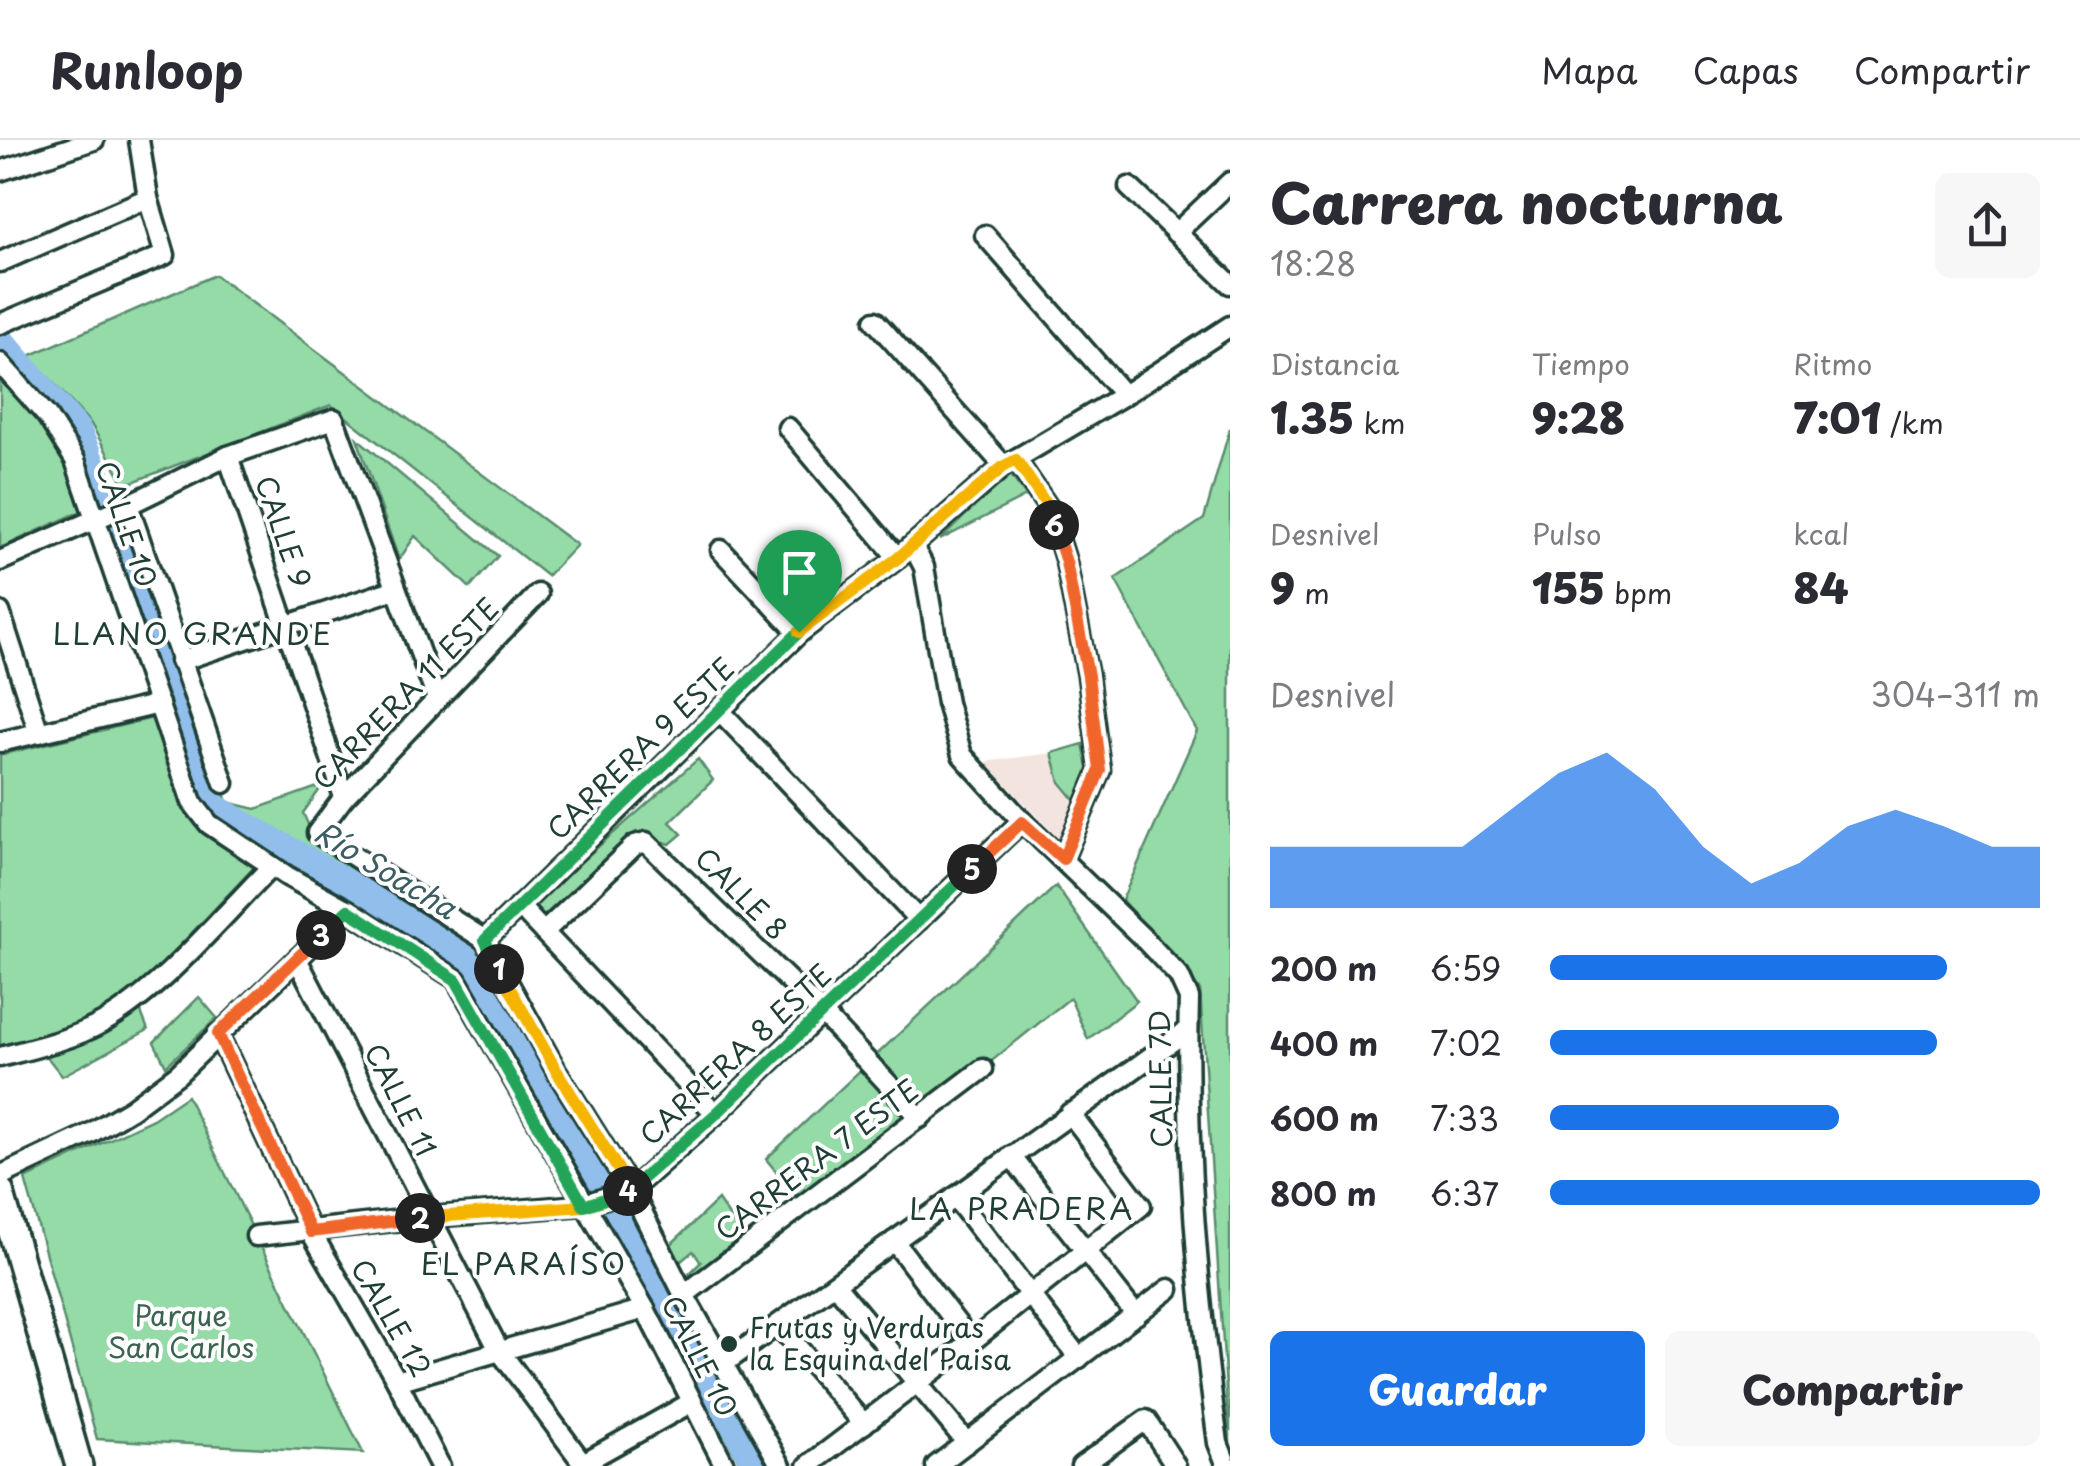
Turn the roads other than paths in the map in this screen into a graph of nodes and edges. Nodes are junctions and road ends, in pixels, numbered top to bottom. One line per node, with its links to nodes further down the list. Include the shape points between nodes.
1 (94, 140): 3 (street)
2 (139, 140): 6 (street)
3 (0, 170)
4 (1230, 182): 7 (street)
5 (1128, 187): 7 (street)
6 (148, 198): 9 (street); 12 (street, via 166,255)
7 (1176, 233): 10 (street)
8 (985, 235): 15 (street)
9 (0, 262)
10 (1230, 284)
11 (875, 321): 18 (street)
12 (0, 324)
13 (1230, 326): 15 (street, CARRERA 9 ESTE)
14 (0, 364): 20 (street, CALLE 10, via 47,416)
15 (1124, 395): 18 (street, CARRERA 9 ESTE)
16 (788, 428): 22 (street, CALLE 7D)
17 (228, 456): 19 (street); 24 (street, via 334,418); 27 (street, CALLE 9)
18 (1010, 463): 22 (street, CARRERA 9 ESTE); 39 (street, via 1050,510 1088,676 1100,770)
19 (124, 506): 20 (street); 29 (street, CALLE 10)
20 (99, 518): 23 (street); 31 (street, CALLE 10)
21 (721, 550): 28 (street)
22 (905, 552): 28 (street, CARRERA 9 ESTE); 37 (street, CALLE 7D, via 924,567 962,755)
23 (0, 561)
24 (396, 589): 27 (street); 30 (street)
25 (538, 594): 30 (street, CARRERA 11 ESTE)
26 (0, 612): 33 (street)
27 (286, 626): 29 (street); 36 (street, CALLE 9)
28 (799, 632): 32 (street, CARRERA 9 ESTE)
29 (180, 661): 35 (street, CALLE 10)
30 (437, 699): 36 (street, CARRERA 11 ESTE)
31 (159, 704): 33 (street); 40 (street, CALLE 10, via 192,802 210,824)
32 (720, 710): 41 (street, CARRERA 9 ESTE); 43 (street)
33 (38, 733): 34 (street)
34 (0, 742)
35 (224, 783)
36 (344, 797): 38 (street, CARRERA 11 ESTE)
37 (1022, 822): 39 (street, CALLE 7D); 43 (street, CARRERA 8 ESTE)
38 (317, 833): 45 (street, CALLE 10)
39 (1063, 859): 48 (street, CALLE 7D, via 1178,976 1189,998)
40 (272, 866): 42 (street, CALLE 10); 50 (street, via 142,996 102,1023)
41 (519, 906): 44 (street); 45 (street, CARRERA 9 ESTE)
42 (348, 910): 46 (street); 60 (street, CALLE 10, via 456,980)
43 (919, 920): 47 (street, CARRERA 8 ESTE)
44 (544, 932): 47 (street, CALLE 8, via 620,858 646,842); 53 (street)
45 (485, 940): 57 (street, CALLE 10)
46 (296, 959): 49 (street); 61 (street, CALLE 11)
47 (822, 1013): 53 (street, CARRERA 8 ESTE); 54 (street, CALLE 8)
48 (1188, 1030): 52 (street); 91 (street, CALLE 7D, via 1198,1293 1218,1443)
49 (218, 1034): 56 (street, via 131,1109); 62 (street, CALLE 12)
50 (0, 1057)
51 (983, 1069): 54 (street, CARRERA 7 ESTE)
52 (1070, 1113): 55 (street); 65 (street, via 1140,1206)
53 (716, 1114): 57 (street, CARRERA 8 ESTE)
54 (920, 1118): 69 (street, CARRERA 7 ESTE)
55 (1011, 1156): 59 (street); 65 (street)
56 (0, 1176)
57 (631, 1190): 60 (street, CARRERA 8 ESTE); 69 (street, CALLE 10)
58 (0, 1191): 83 (main road)
59 (954, 1197): 64 (street); 68 (street)
60 (584, 1206): 61 (street, CARRERA 8 ESTE); 70 (street, CALLE 10)
61 (430, 1217): 62 (street, CARRERA 8 ESTE); 74 (street, CALLE 11)
62 (311, 1232): 63 (street, CARRERA 8 ESTE); 77 (street, CALLE 12)
63 (256, 1236)
64 (894, 1241): 66 (street); 73 (street)
65 (1086, 1249): 68 (street); 71 (street)
66 (835, 1284): 72 (street); 78 (street)
67 (1169, 1289): 71 (street)
68 (1031, 1294): 73 (street); 75 (street)
69 (684, 1295): 76 (street, CALLE 10)
70 (645, 1310): 74 (street); 79 (street, CALLE 10)
71 (1136, 1315): 75 (street)
72 (778, 1326): 76 (street); 80 (street)
73 (971, 1342): 78 (street)
74 (498, 1350): 77 (street); 82 (street, CALLE 11)
75 (1079, 1358): 81 (street)
76 (723, 1364): 86 (street, CALLE 10)
77 (397, 1382): 84 (street, CALLE 12)
78 (919, 1382): 80 (street); 81 (street)
79 (692, 1402): 82 (street); 85 (street, CALLE 10)
80 (864, 1424): 87 (street)
81 (967, 1443): 88 (street)
82 (584, 1464)
83 (79, 1466)
84 (440, 1466)
85 (725, 1466)
86 (781, 1466)
87 (808, 1466)
88 (936, 1466)
89 (1081, 1466): 90 (street, via 1146,1420)
90 (1176, 1466)
91 (1227, 1466)

